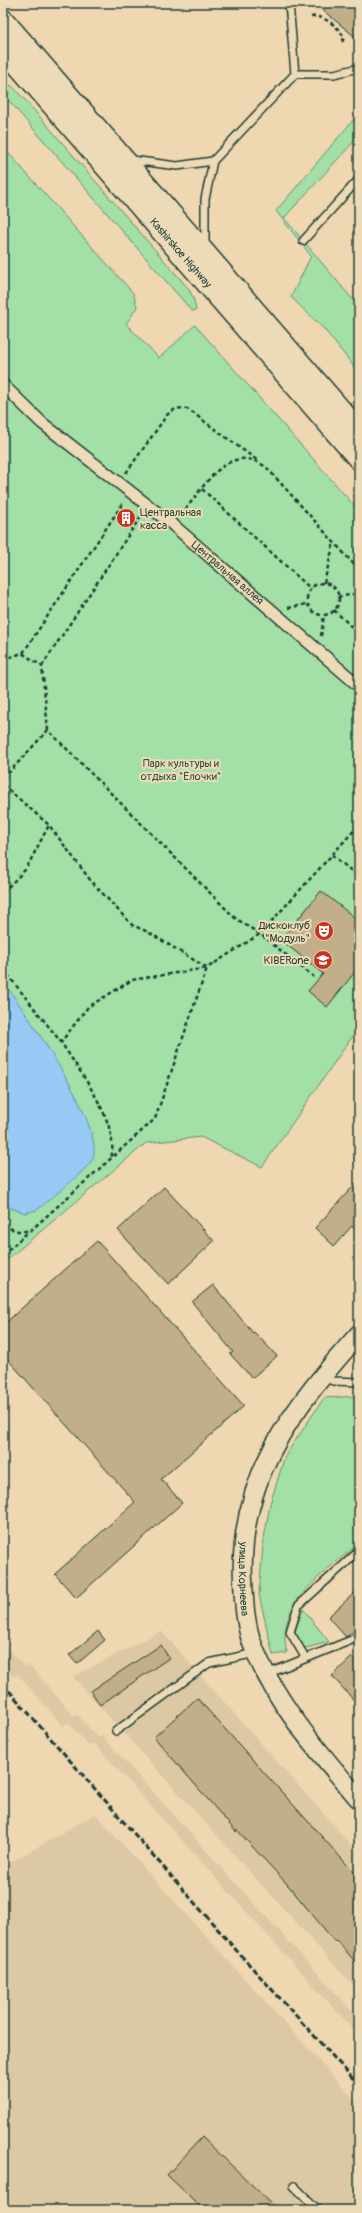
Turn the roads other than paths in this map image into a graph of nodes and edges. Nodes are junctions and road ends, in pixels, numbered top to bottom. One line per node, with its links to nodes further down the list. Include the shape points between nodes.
1 (289, 3): 5 (lane)
2 (3, 21): 6 (main road, Kashirskoe Highway)
3 (3, 47): 13 (main road, Kashirskoe Highway)
4 (359, 68): 5 (lane, via 334,74)
5 (295, 74): 7 (lane)
6 (119, 157): 7 (lane, via 149,164 176,166); 10 (main road, Kashirskoe Highway)
7 (213, 161): 10 (lane, via 206,188 204,214)
8 (359, 179): 9 (lane)
9 (303, 241)
10 (207, 258): 12 (main road, Kashirskoe Highway)
11 (3, 385): 14 (street, Центральная аллея, via 42,423 149,505)
12 (359, 432)
13 (359, 458)
14 (359, 686)
15 (359, 1334): 16 (street, улица Корнеева)
16 (323, 1376): 17 (lane, via 333,1381); 20 (street, улица Корнеева, via 277,1439 258,1482 248,1518 242,1556 244,1604 247,1625)
17 (359, 1382)
18 (359, 1551): 21 (lane, via 298,1606 290,1632)
19 (359, 1637): 21 (lane)
20 (256, 1653): 22 (street, улица Корнеева); 23 (lane, via 210,1663)
21 (305, 1657): 22 (lane)
22 (267, 1674): 24 (street, улица Корнеева, via 302,1729)
23 (116, 1731)
24 (359, 1799)
25 (294, 2186): 26 (lane)
26 (318, 2210)

